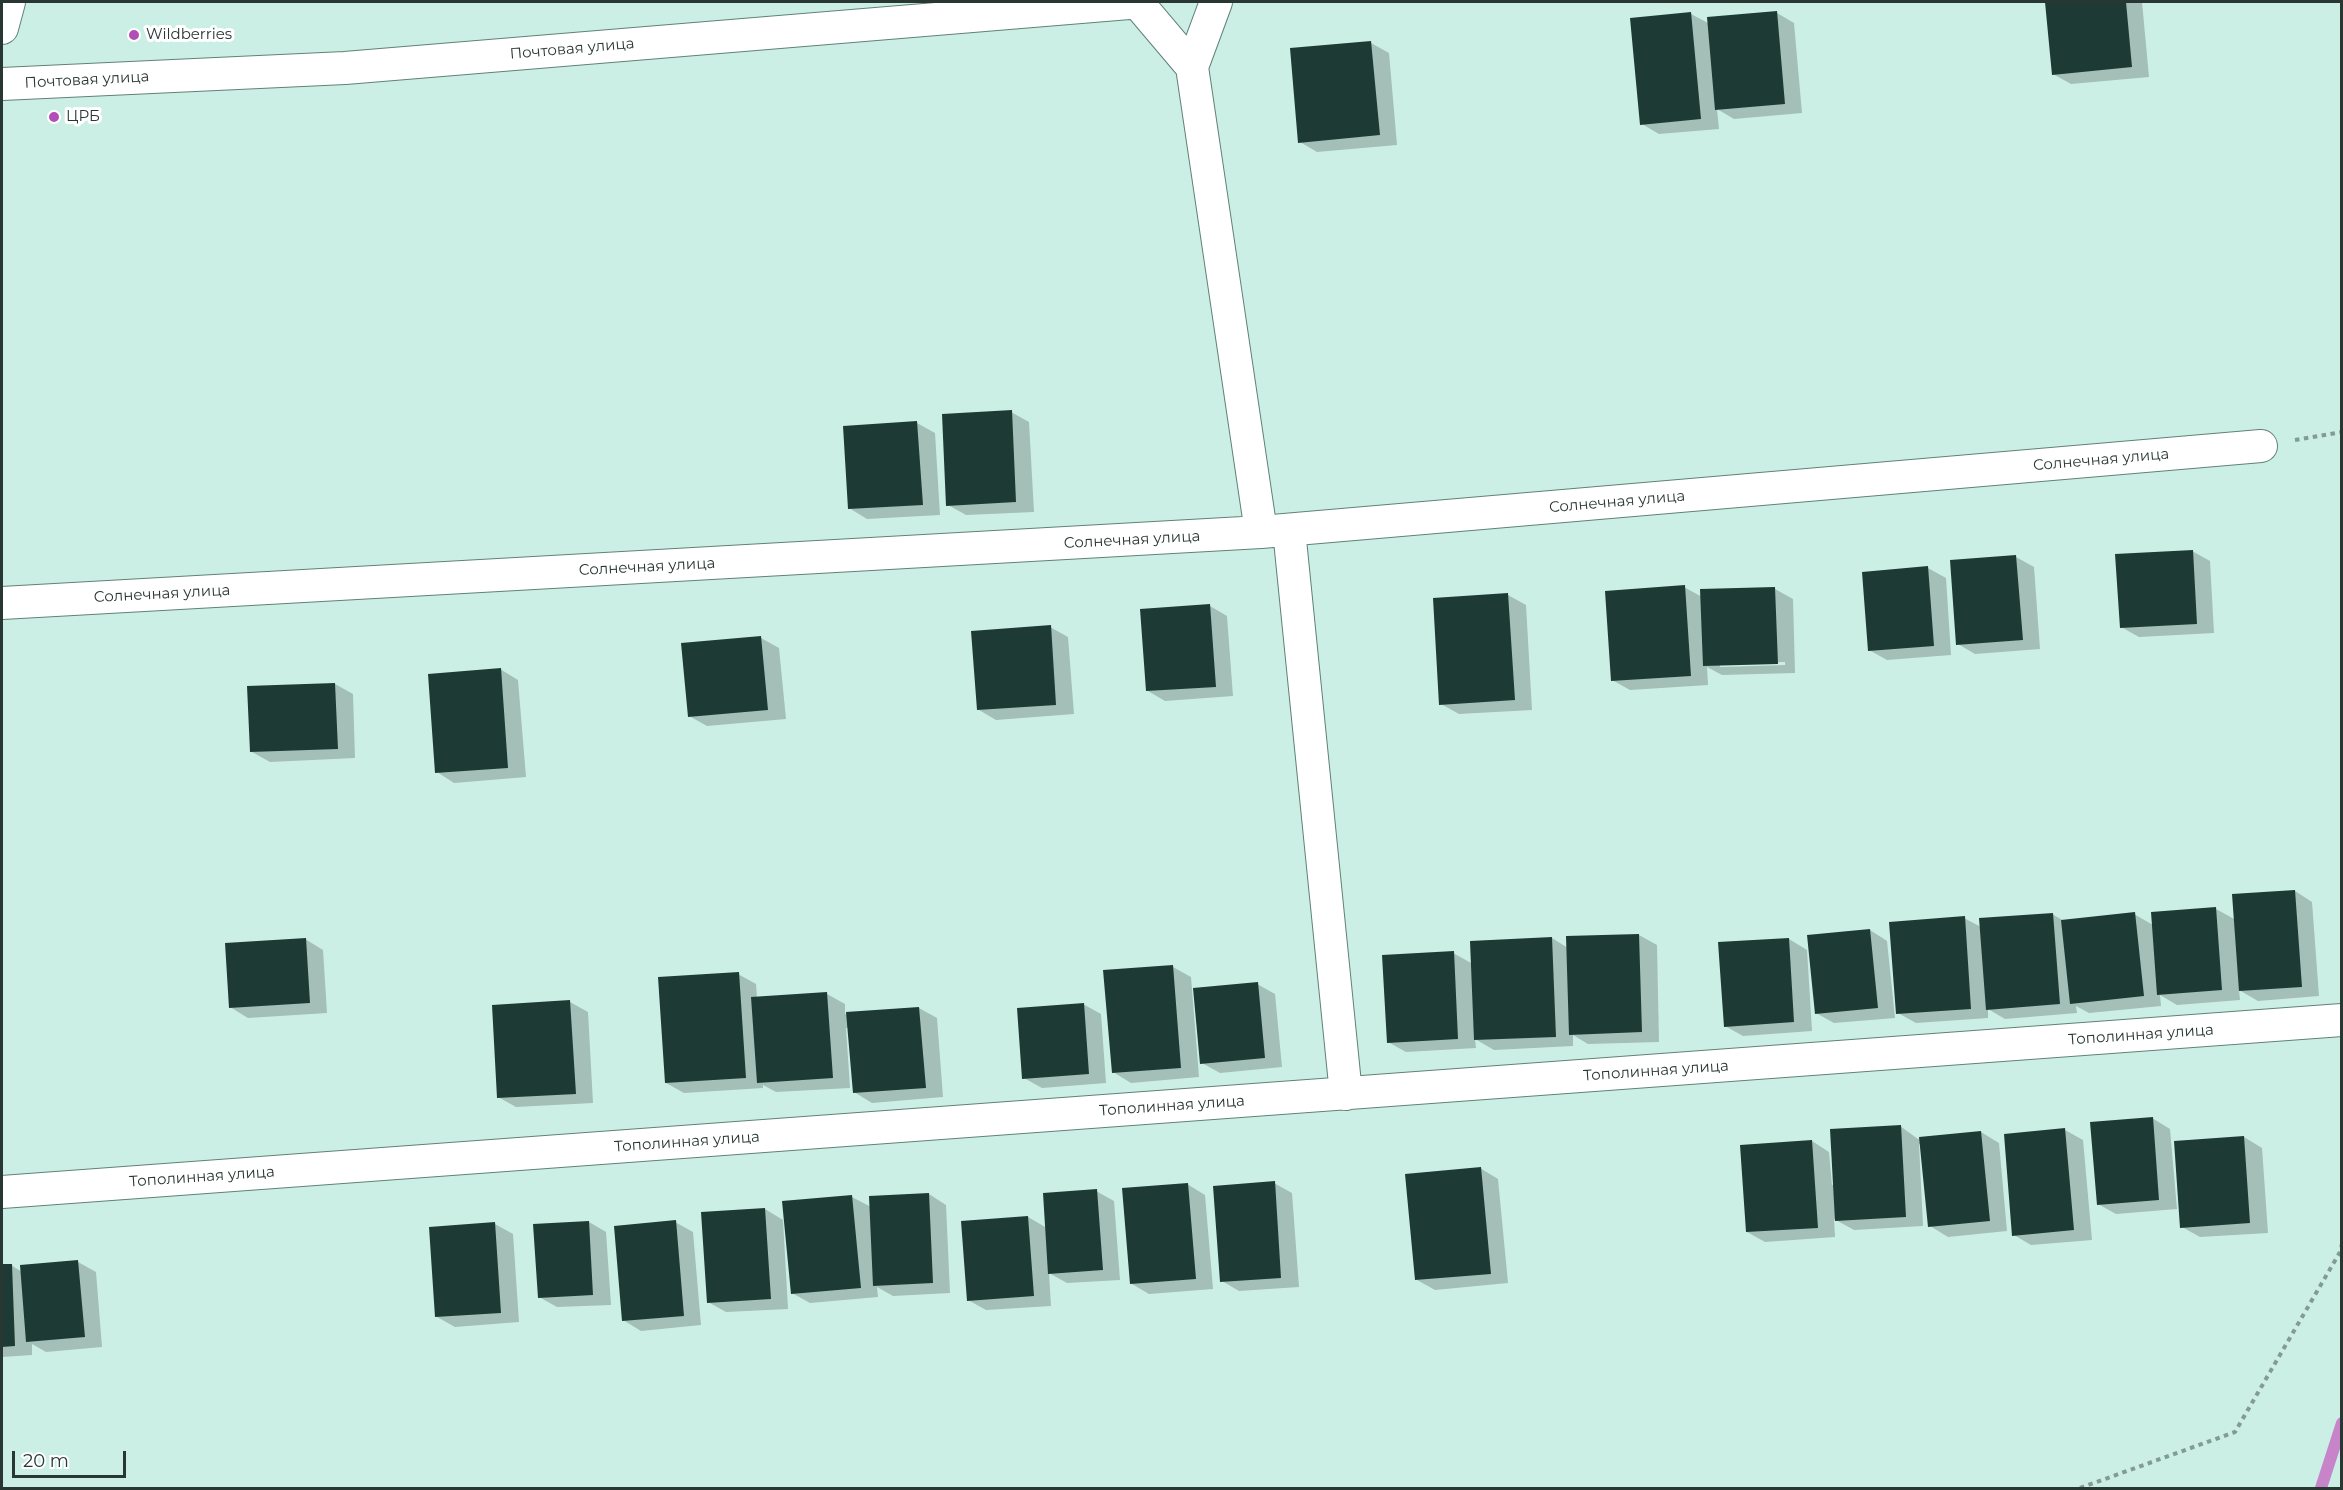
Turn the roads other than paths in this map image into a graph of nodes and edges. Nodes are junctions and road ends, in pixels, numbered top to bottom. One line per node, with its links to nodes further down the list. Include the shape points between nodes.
1 (9, 2): 5 (street)
2 (1137, 2): 3 (street, Почтовая улица); 6 (street); 7 (street, Почтовая улица, via 345,68)
3 (1142, 2)
4 (1216, 2): 6 (street)
5 (2, 28)
6 (1192, 68): 9 (street, via 1202,144)
7 (2, 84)
8 (2261, 447): 9 (street, Солнечная улица)
9 (1275, 531): 10 (street, Солнечная улица); 12 (street)
10 (2, 603)
11 (2342, 1020): 12 (street, Тополинная улица)
12 (1346, 1094): 13 (street, Тополинная улица)
13 (2, 1192)

